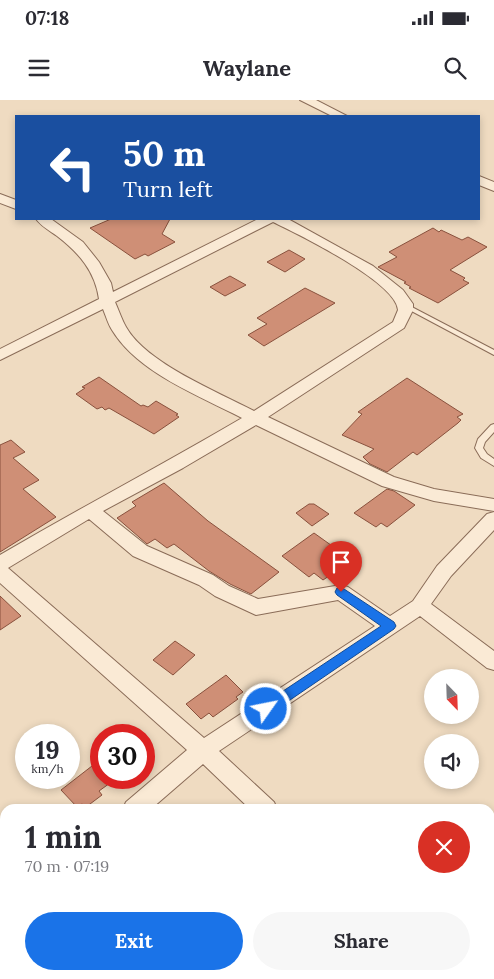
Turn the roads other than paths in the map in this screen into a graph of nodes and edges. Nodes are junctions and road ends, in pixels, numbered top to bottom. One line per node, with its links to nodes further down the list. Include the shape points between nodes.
1 (311, 101): 2 (street)
2 (339, 115)
3 (480, 180): 4 (street)
4 (494, 187)
5 (0, 198): 6 (street)
6 (15, 204)
7 (44, 220): 10 (street, via 78,246 92,262 104,283)
8 (266, 220): 10 (street)
9 (280, 220): 11 (street, via 374,274 394,288)
10 (107, 301): 13 (street); 14 (street, via 119,329 158,367)
11 (406, 306): 12 (lane); 14 (street, via 399,325)
12 (494, 353)
13 (0, 355)
14 (255, 418): 17 (street, via 388,482 434,495); 18 (street)
15 (494, 428): 16 (lane, via 481,441 479,448)
16 (494, 463)
17 (494, 505)
18 (90, 510): 20 (street); 23 (street, via 140,551 206,580 256,607 341,592)
19 (494, 519): 22 (street, via 440,574)
20 (0, 564)
21 (0, 572): 25 (street)
22 (420, 606): 23 (street); 24 (street)
23 (390, 626): 25 (street)
24 (494, 662)
25 (204, 750): 26 (street); 27 (street)
26 (140, 804)
27 (261, 804)

